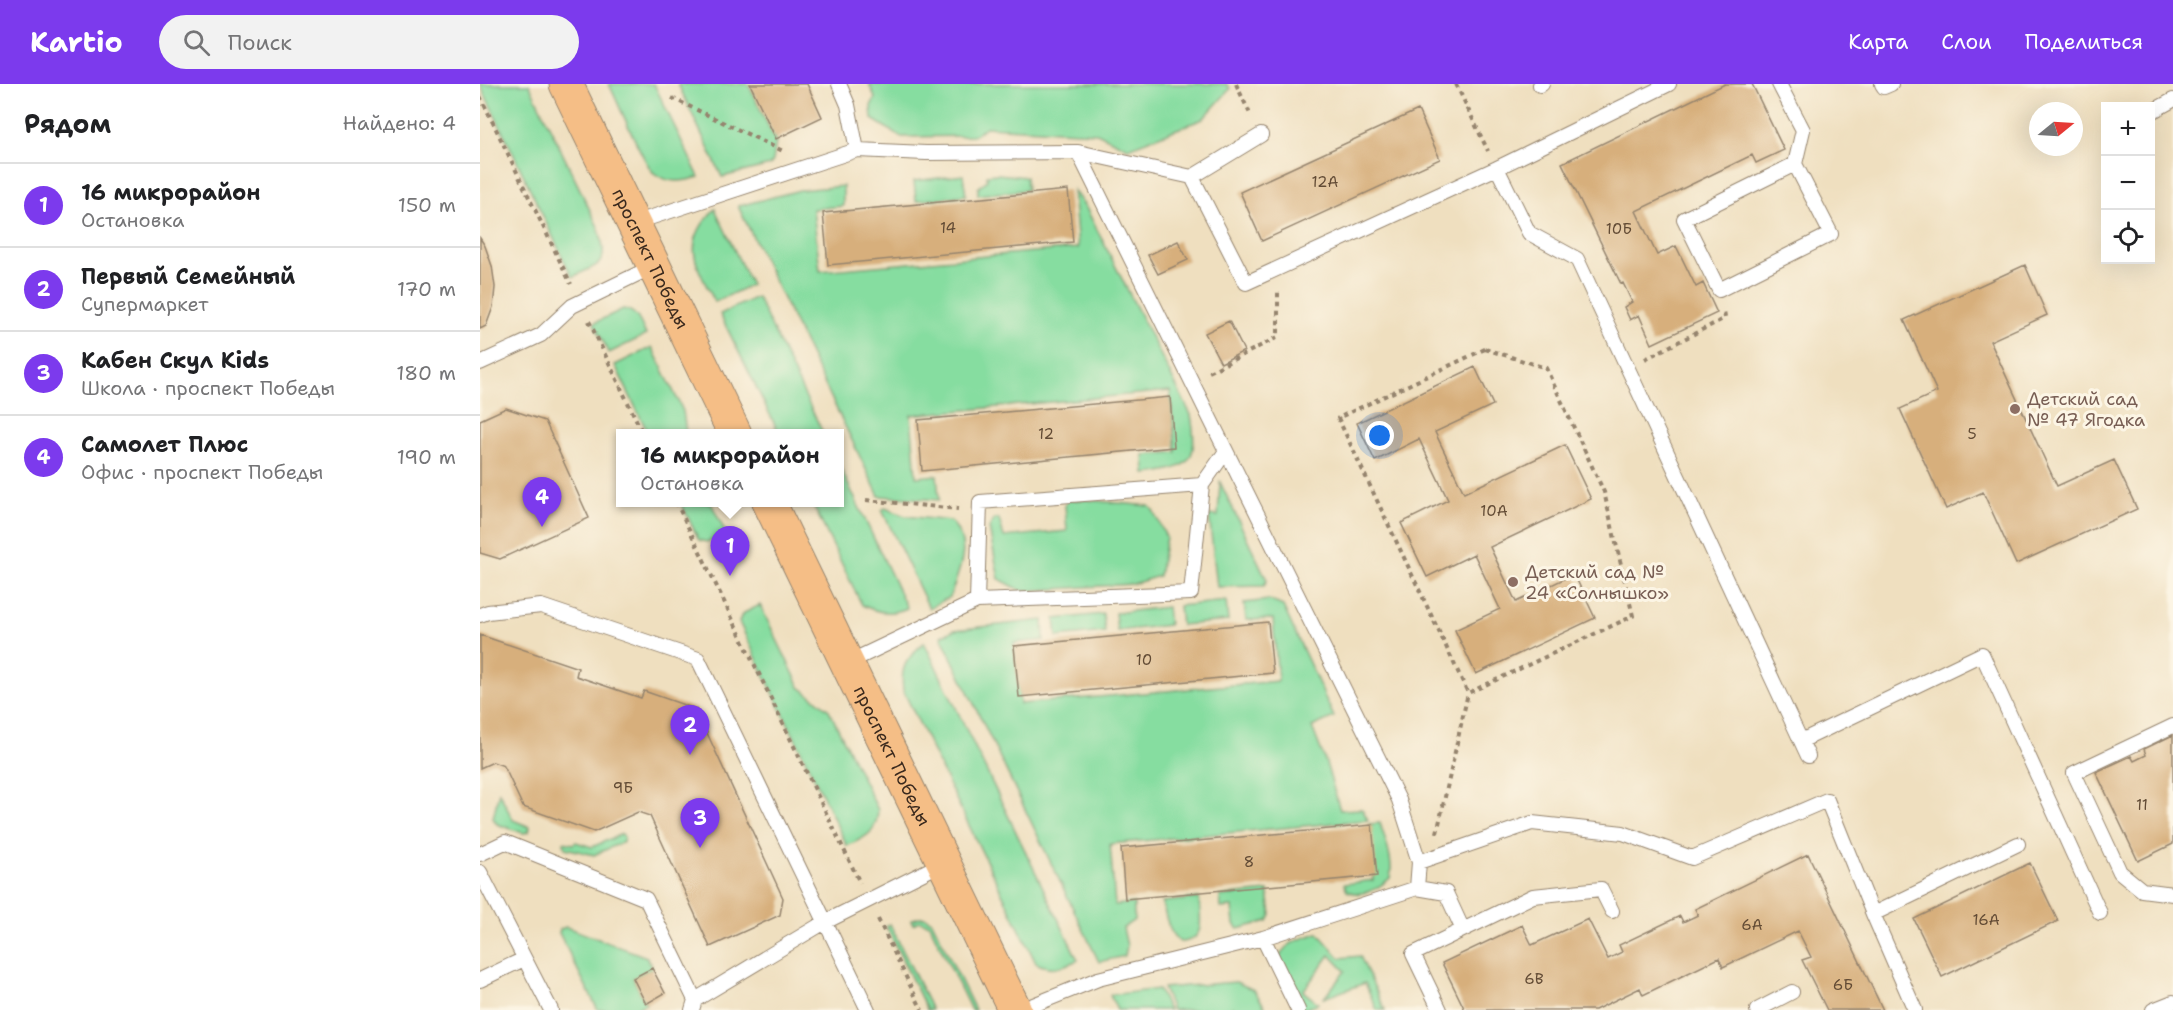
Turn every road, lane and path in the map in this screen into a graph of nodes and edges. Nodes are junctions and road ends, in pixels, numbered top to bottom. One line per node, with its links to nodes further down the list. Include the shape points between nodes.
1 (566, 84): 20 (main road, проспект Победы)
2 (839, 84): 14 (lane, via 848,105)
3 (1236, 84): 13 (path)
4 (1456, 84): 18 (path)
5 (1669, 84): 18 (lane)
6 (1779, 84): 17 (lane, via 1809,126)
7 (1882, 84): 8 (lane)
8 (1891, 84)
9 (480, 96): 24 (path)
10 (672, 98): 16 (path)
11 (2173, 100): 12 (lane)
12 (2155, 110)
13 (1261, 135): 19 (lane)
14 (857, 150): 15 (lane); 16 (lane)
15 (1078, 152): 19 (lane); 27 (lane)
16 (812, 164): 20 (lane)
17 (1795, 164): 23 (lane, via 1684,219); 23 (lane, via 1831,234)
18 (1497, 168): 22 (lane); 26 (lane, via 1528,234 1577,259)
19 (1192, 177): 22 (lane, via 1246,283)
20 (633, 223): 21 (main road, проспект Победы)
21 (654, 266): 24 (lane); 29 (main road, проспект Победы)
22 (1278, 269): 27 (path, via 1278,337)
23 (1719, 290): 26 (path, via 1725,318)
24 (580, 303): 25 (lane, via 542,335); 28 (path)
25 (480, 363)
26 (1628, 368): 41 (lane)
27 (1191, 381): 30 (lane)
28 (641, 429)
29 (733, 429)
30 (1226, 451): 31 (lane); 45 (lane)
31 (1202, 485): 35 (lane, via 980,502); 36 (lane, via 1191,594)
32 (866, 500): 35 (path)
33 (678, 507): 50 (path)
34 (771, 507): 38 (main road, проспект Победы)
35 (980, 511): 36 (lane)
36 (977, 601): 38 (lane)
37 (480, 615): 54 (lane, via 541,606 698,660)
38 (847, 663): 46 (main road, проспект Победы)
39 (1468, 693): 39 (path, via 1633,616 1604,492 1546,368 1485,349 1338,418); 45 (path)
40 (2173, 726): 49 (lane, via 2074,773 2120,872 2142,890)
41 (1801, 741): 42 (lane); 52 (lane, via 1982,654)
42 (1808, 756)
43 (2018, 844): 53 (lane)
44 (480, 854): 61 (lane, via 505,842 646,899)
45 (1425, 860): 48 (lane); 53 (lane, via 1532,823 1623,834 1692,858 1827,800)
46 (944, 864): 50 (lane); 65 (main road, проспект Победы)
47 (480, 872): 57 (lane)
48 (1417, 888): 55 (lane, via 1446,893); 56 (lane)
49 (2173, 894)
50 (869, 901): 54 (lane); 64 (path)
51 (1612, 912): 55 (lane, via 1601,889 1533,896)
52 (2100, 913)
53 (1873, 914): 70 (lane)
54 (825, 922): 61 (lane); 63 (lane)
55 (1463, 930): 68 (lane, via 1413,954)
56 (1263, 939): 66 (lane, via 1098,979); 67 (lane)
57 (524, 959): 58 (lane); 62 (lane)
58 (480, 980)
59 (1792, 992): 69 (lane)
60 (2173, 1002): 71 (lane)
61 (694, 1005)
62 (550, 1010)
63 (868, 1010)
64 (921, 1010)
65 (1015, 1010)
66 (1021, 1010)
67 (1298, 1010)
68 (1440, 1010)
69 (1757, 1010)
70 (1915, 1010)
71 (2153, 1010)

